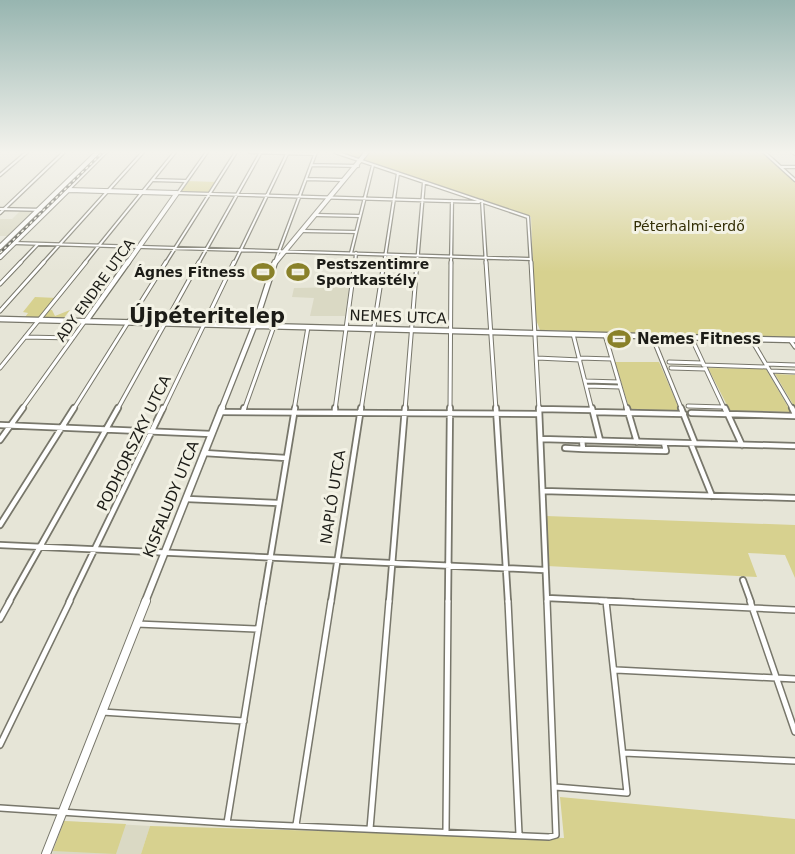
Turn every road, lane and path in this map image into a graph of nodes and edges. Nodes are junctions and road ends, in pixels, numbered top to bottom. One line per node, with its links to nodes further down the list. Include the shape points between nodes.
1 (23, 192): 27 (street)
2 (57, 192): 28 (street)
3 (66, 192): 29 (street)
4 (107, 192): 37 (street)
5 (137, 192): 6 (street)
6 (142, 192): 15 (street); 38 (street)
7 (240, 192): 17 (street)
8 (269, 192): 18 (street, PODHORSZKY UTCA)
9 (301, 192): 19 (street, KISFALUDY UTCA)
10 (336, 192): 20 (street)
11 (366, 192): 21 (street)
12 (394, 192): 22 (street, NAPLÓ UTCA)
13 (423, 192): 23 (street)
14 (454, 192): 25 (street)
15 (177, 193): 16 (street); 39 (street, ADY ENDRE UTCA)
16 (210, 194): 17 (street); 41 (street)
17 (238, 195): 18 (street); 42 (street)
18 (267, 195): 19 (street); 43 (street, PODHORSZKY UTCA)
19 (299, 196): 20 (street); 44 (street, KISFALUDY UTCA)
20 (331, 197): 21 (street); 31 (street)
21 (364, 198): 22 (street); 32 (street)
22 (393, 199): 23 (street); 48 (street, NAPLÓ UTCA)
23 (423, 200): 24 (street); 49 (street)
24 (452, 201): 25 (street); 50 (street)
25 (482, 201): 52 (street); 53 (street, via 528,217)
26 (0, 209): 27 (street)
27 (5, 209): 28 (street); 30 (street)
28 (39, 210): 29 (street); 40 (street)
29 (48, 210): 35 (street)
30 (0, 213)
31 (316, 215): 32 (street); 33 (street)
32 (360, 216): 34 (street)
33 (303, 231): 34 (street); 45 (street)
34 (356, 232): 46 (street)
35 (14, 243): 36 (street); 51 (street)
36 (39, 244): 37 (street); 55 (street)
37 (60, 244): 38 (street); 56 (street)
38 (99, 245): 39 (street); 58 (street)
39 (140, 246): 41 (street); 59 (street, ADY ENDRE UTCA)
40 (0, 247)
41 (176, 248): 42 (street); 60 (street)
42 (208, 249): 43 (street); 61 (street)
43 (241, 250): 44 (street); 62 (street, PODHORSZKY UTCA)
44 (277, 251): 45 (street); 54 (street, KISFALUDY UTCA)
45 (285, 251): 46 (street); 54 (street)
46 (351, 253): 47 (street)
47 (356, 253): 48 (street); 66 (street)
48 (384, 254): 49 (street); 67 (street, NAPLÓ UTCA)
49 (417, 255): 50 (street); 68 (street)
50 (451, 256): 52 (street); 69 (street)
51 (0, 257)
52 (485, 257): 53 (street); 70 (street)
53 (530, 259): 71 (street)
54 (275, 262): 63 (street, KISFALUDY UTCA)
55 (0, 284)
56 (0, 311)
57 (0, 319): 58 (street, NEMES UTCA)
58 (39, 320): 59 (street, NEMES UTCA); 75 (street)
59 (86, 321): 60 (street, NEMES UTCA); 77 (street, ADY ENDRE UTCA)
60 (128, 322): 61 (street, NEMES UTCA); 114 (street)
61 (166, 323): 62 (street, NEMES UTCA); 115 (street)
62 (205, 324): 63 (street, NEMES UTCA); 116 (street, PODHORSZKY UTCA)
63 (254, 326): 64 (street, NEMES UTCA); 99 (street, KISFALUDY UTCA)
64 (274, 326): 65 (street, NEMES UTCA); 100 (street)
65 (308, 327): 66 (street, NEMES UTCA); 101 (street)
66 (347, 328): 67 (street, NEMES UTCA); 102 (street)
67 (372, 328): 68 (street, NEMES UTCA); 103 (street, NAPLÓ UTCA)
68 (412, 329): 69 (street, NEMES UTCA); 104 (street)
69 (451, 330): 70 (street, NEMES UTCA); 105 (street)
70 (489, 332): 71 (street, NEMES UTCA); 106 (street)
71 (535, 333): 72 (street, NEMES UTCA); 81 (street)
72 (573, 333): 73 (street, NEMES UTCA); 82 (street)
73 (604, 334): 74 (street, NEMES UTCA); 83 (street)
74 (652, 336): 76 (street, NEMES UTCA); 109 (street)
75 (24, 337): 77 (street); 88 (street)
76 (690, 337): 78 (street, NEMES UTCA); 86 (street)
77 (73, 338): 113 (street, ADY ENDRE UTCA)
78 (752, 339): 79 (street, NEMES UTCA); 87 (street)
79 (792, 339): 80 (street)
80 (795, 347)
81 (537, 358): 82 (street); 97 (street)
82 (580, 359): 83 (street); 92 (street)
83 (612, 359): 91 (street)
84 (669, 362): 86 (street)
85 (795, 365): 87 (street)
86 (703, 366): 87 (street); 89 (street); 95 (street)
87 (768, 367): 90 (street); 96 (street)
88 (0, 368)
89 (671, 368)
90 (795, 372)
91 (619, 382): 92 (street); 93 (street)
92 (586, 384): 93 (street); 98 (street)
93 (620, 387): 107 (street)
94 (688, 406): 95 (street)
95 (723, 407): 110 (street)
96 (794, 408): 111 (street)
97 (539, 411): 98 (street); 106 (street); 118 (street)
98 (593, 411): 107 (street); 121 (street)
99 (220, 412): 100 (street); 117 (street, KISFALUDY UTCA)
100 (243, 412): 101 (street)
101 (293, 412): 102 (street); 133 (street)
102 (334, 412): 103 (street)
103 (359, 412): 104 (street); 145 (street, NAPLÓ UTCA)
104 (404, 413): 105 (street); 146 (street)
105 (449, 413): 106 (street); 147 (street)
106 (494, 413): 148 (street)
107 (629, 413): 109 (street); 123 (street)
108 (691, 413): 110 (street)
109 (684, 414): 125 (street)
110 (727, 415): 111 (street); 126 (street)
111 (795, 415)
112 (0, 425): 113 (street)
113 (11, 425): 114 (street); 119 (street, ADY ENDRE UTCA)
114 (62, 427): 115 (street); 139 (street)
115 (106, 429): 116 (street); 141 (street)
116 (153, 431): 117 (street); 142 (street, PODHORSZKY UTCA)
117 (211, 434): 132 (street, KISFALUDY UTCA)
118 (541, 439): 120 (street); 134 (street)
119 (0, 440)
120 (582, 440): 121 (street); 129 (street)
121 (600, 441): 122 (street)
122 (609, 441): 123 (street); 130 (street)
123 (639, 442): 124 (street); 131 (street)
124 (664, 443): 125 (street); 131 (street, via 667,451)
125 (693, 444): 126 (street); 135 (street)
126 (742, 445): 127 (street)
127 (795, 446)
128 (565, 448): 129 (street)
129 (583, 449): 130 (street)
130 (612, 450): 131 (street)
131 (644, 451)
132 (204, 453): 133 (street); 137 (street, KISFALUDY UTCA)
133 (286, 458): 138 (street)
134 (543, 491): 135 (street); 149 (street)
135 (712, 496): 136 (street)
136 (795, 498)
137 (186, 499): 138 (street); 143 (street, KISFALUDY UTCA)
138 (278, 503): 144 (street)
139 (0, 525)
140 (0, 545): 141 (street)
141 (41, 547): 142 (street); 155 (street)
142 (95, 549): 143 (street); 164 (street, PODHORSZKY UTCA)
143 (163, 554): 144 (street); 156 (street, KISFALUDY UTCA)
144 (269, 558): 145 (street); 157 (street)
145 (336, 561): 146 (street); 171 (street, NAPLÓ UTCA)
146 (393, 563): 147 (street); 172 (street)
147 (448, 566): 148 (street); 173 (street)
148 (506, 568): 149 (street); 174 (street)
149 (544, 570): 151 (street)
150 (743, 580): 153 (street)
151 (548, 598): 152 (street); 167 (street)
152 (606, 601): 153 (street); 158 (street)
153 (752, 608): 154 (street); 159 (street)
154 (795, 610)
155 (0, 619)
156 (136, 624): 157 (street); 161 (street, KISFALUDY UTCA)
157 (258, 629): 162 (street)
158 (616, 670): 159 (street); 165 (street)
159 (777, 678): 160 (street); 163 (street)
160 (795, 679)
161 (102, 712): 162 (street); 169 (street, KISFALUDY UTCA)
162 (244, 721): 170 (street)
163 (795, 732)
164 (0, 745)
165 (624, 753): 166 (street); 167 (street, via 627,793)
166 (795, 761)
167 (555, 787): 174 (street, via 556,835)
168 (0, 808): 169 (street)
169 (62, 813): 170 (street); 175 (street, KISFALUDY UTCA)
170 (227, 823): 171 (street)
171 (296, 825): 172 (street)
172 (370, 829): 173 (street)
173 (446, 831): 174 (street)
174 (519, 834)
175 (46, 854)

